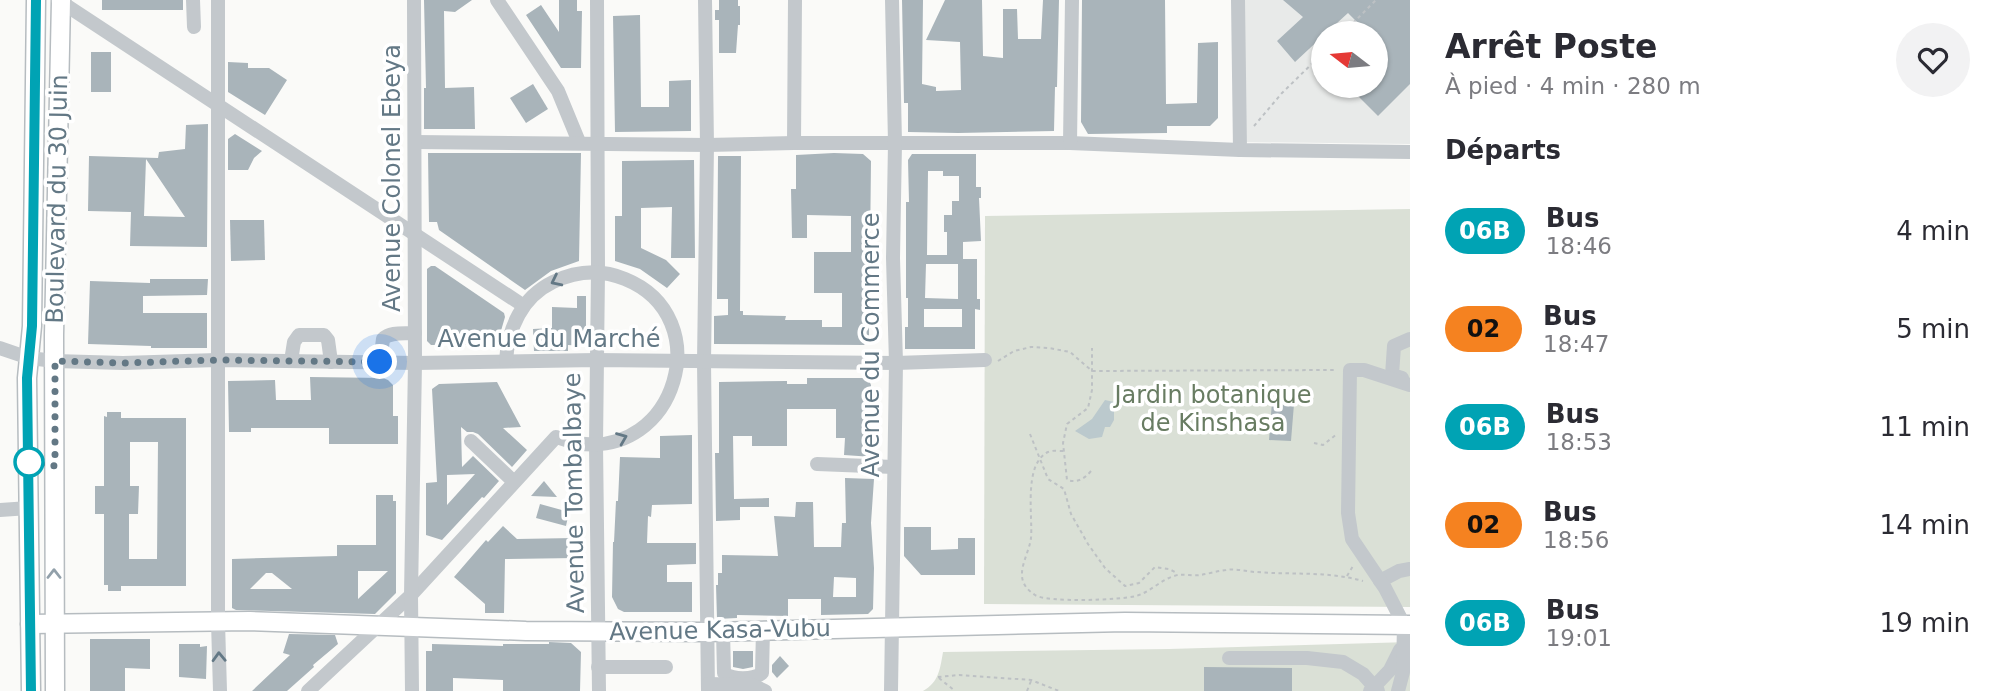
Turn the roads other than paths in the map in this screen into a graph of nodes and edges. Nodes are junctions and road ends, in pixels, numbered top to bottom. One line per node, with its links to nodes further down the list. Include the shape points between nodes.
1 (36, 0): 30 (main road, Boulevard du 30 Juin)
2 (60, 0): 14 (street); 35 (main road, Boulevard du 30 Juin)
3 (193, 0): 13 (street)
4 (218, 0): 14 (street)
5 (414, 0): 15 (street, Avenue Colonel Ebeya)
6 (496, 0): 16 (street, via 558,91)
7 (597, 0): 17 (street, Avenue Tombalbaye)
8 (705, 0): 21 (street)
9 (795, 0): 18 (street)
10 (892, 0): 19 (street, Avenue du Commerce)
11 (1072, 0): 20 (street)
12 (1238, 0): 22 (street)
13 (194, 27)
14 (217, 104): 24 (street); 31 (street)
15 (415, 142): 16 (street); 24 (street, Avenue Colonel Ebeya)
16 (579, 142): 17 (street)
17 (597, 142): 21 (street); 25 (street, Avenue Tombalbaye)
18 (794, 142): 19 (street); 21 (street)
19 (895, 143): 20 (street); 42 (street, Avenue du Commerce)
20 (1070, 143): 22 (street)
21 (707, 145): 40 (street)
22 (1240, 146): 23 (street)
23 (1410, 152)
24 (415, 235): 26 (street); 27 (street, Avenue Colonel Ebeya)
25 (598, 272): 26 (street, one-way to 26, via 557,280); 33 (street, Avenue Tombalbaye); 37 (street, via 634,282 656,300 671,324)
26 (524, 306): 32 (street, via 510,332)
27 (415, 333): 39 (street, via 386,336); 41 (street, Avenue Colonel Ebeya)
28 (1410, 339): 43 (street, via 1394,346)
29 (0, 348): 30 (street, Avenue du Marché)
30 (29, 358): 35 (street, Avenue du Marché); 50 (main road, Boulevard du 30 Juin)
31 (218, 360): 35 (street, Avenue du Marché); 36 (street, Avenue du Marché); 55 (street)
32 (506, 360): 33 (street, Avenue du Marché); 41 (street, Avenue du Marché)
33 (596, 360): 37 (street, Avenue du Marché); 46 (street, Avenue Tombalbaye)
34 (985, 360): 42 (street, Avenue du Marché)
35 (55, 361): 56 (main road, Boulevard du 30 Juin, one-way to 35)
36 (291, 361): 38 (street, Avenue du Marché); 38 (street, via 299,335 324,335)
37 (678, 361): 40 (street, Avenue du Marché); 46 (street, one-way to 37, via 627,437 653,419 671,392)
38 (331, 362): 39 (street, Avenue du Marché)
39 (380, 362): 41 (street, Avenue du Marché)
40 (704, 362): 42 (street, Avenue du Marché); 63 (street)
41 (415, 363): 54 (street, Avenue Colonel Ebeya)
42 (896, 363): 48 (street, Avenue du Commerce)
43 (1393, 377): 44 (street); 53 (street, via 1350,370 1348,513 1352,539)
44 (1410, 383)
45 (471, 441): 49 (street)
46 (596, 444): 49 (street, via 556,437); 62 (street, Avenue Tombalbaye)
47 (817, 464): 48 (street)
48 (894, 467): 61 (street, Avenue du Commerce)
49 (514, 482): 54 (street)
50 (29, 508): 51 (street); 57 (main road, Boulevard du 30 Juin)
51 (0, 510)
52 (1410, 569): 53 (street)
53 (1380, 581): 58 (street)
54 (411, 595): 59 (street); 60 (street, Avenue Colonel Ebeya)
55 (218, 622): 56 (main road, Avenue Kasa-Vubu); 59 (main road, Avenue Kasa-Vubu); 74 (street, one-way to 55)
56 (55, 623): 57 (main road, Avenue Kasa-Vubu); 73 (main road, Boulevard du 30 Juin)
57 (30, 624): 72 (main road, Boulevard du 30 Juin)
58 (1407, 625): 61 (main road, Avenue Kasa-Vubu, via 1125,622); 65 (street)
59 (379, 626): 60 (main road, Avenue Kasa-Vubu); 75 (street)
60 (412, 627): 62 (main road, Avenue Kasa-Vubu); 76 (street, Avenue Colonel Ebeya)
61 (891, 628): 64 (main road, Avenue Kasa-Vubu); 79 (street, Avenue du Commerce)
62 (598, 631): 63 (main road, Avenue Kasa-Vubu); 68 (street, Avenue Tombalbaye)
63 (716, 631): 64 (main road, Avenue Kasa-Vubu); 64 (street, via 724,673 757,677 762,673); 70 (street)
64 (763, 631)
65 (1402, 646): 67 (street); 71 (street); 80 (street)
66 (1229, 658): 71 (street, via 1343,662 1363,674)
67 (1410, 661)
68 (598, 667): 69 (street); 77 (street, Avenue Tombalbaye)
69 (666, 667)
70 (708, 687): 78 (street, via 752,685)
71 (1374, 689)
72 (31, 691)
73 (54, 691)
74 (220, 691)
75 (308, 691)
76 (412, 691)
77 (598, 691)
78 (765, 691)
79 (891, 691)
80 (1398, 691)

